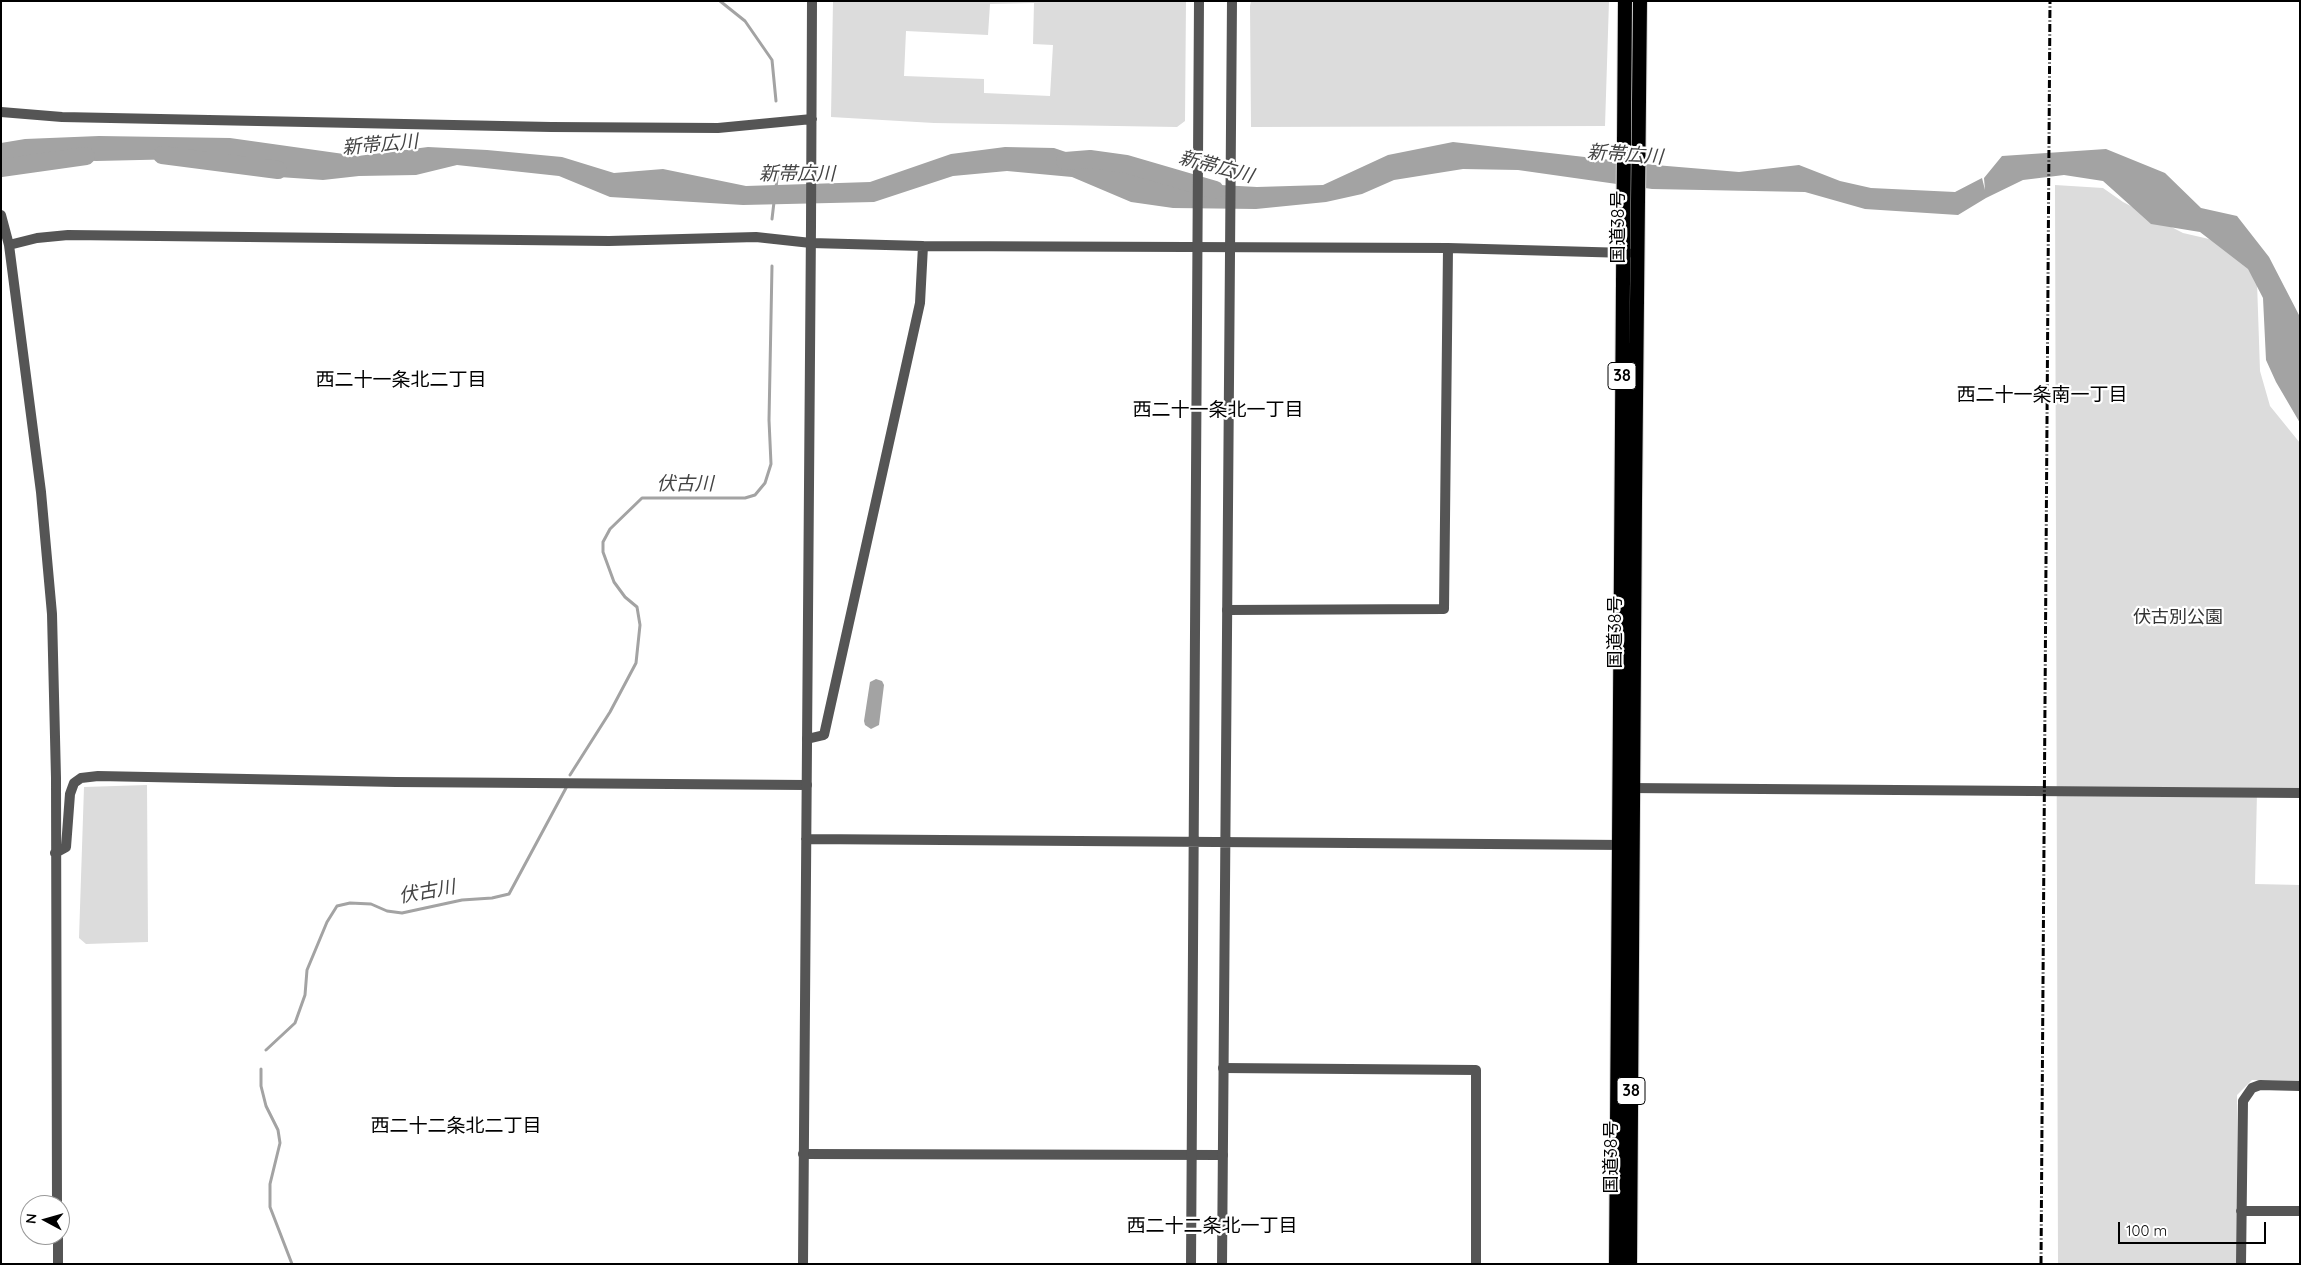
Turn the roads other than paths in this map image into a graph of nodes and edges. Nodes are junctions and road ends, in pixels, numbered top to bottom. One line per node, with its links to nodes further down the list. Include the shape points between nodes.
1 (812, 1): 7 (street)
2 (1199, 1): 13 (street)
3 (1232, 1): 12 (street)
4 (1625, 1): 15 (highway, 国道38号 / 38)
5 (1640, 1): 16 (highway, 国道38号 / 38)
6 (1, 112): 7 (street, via 62,117 561,127 718,128)
7 (812, 119): 9 (street)
8 (1, 215): 10 (street)
9 (811, 243): 10 (street, via 756,237 599,241 96,235 37,238); 11 (street); 18 (street)
10 (8, 245): 28 (street, via 41,492 52,614)
11 (923, 246): 13 (street); 18 (street, via 920,303 824,735)
12 (1230, 247): 13 (street); 14 (street); 17 (street)
13 (1197, 248): 24 (street)
14 (1448, 248): 15 (street); 17 (street, via 1444,608)
15 (1623, 252): 16 (street); 20 (highway, 国道38号 / 38)
16 (1638, 253): 21 (highway, 国道38号 / 38)
17 (1227, 610): 25 (street)
18 (807, 739): 19 (street)
19 (807, 785): 23 (street); 28 (street, via 98,776 81,778 74,783 70,794 66,847)
20 (1619, 788): 21 (street); 27 (highway, 国道38号 / 38)
21 (1633, 788): 22 (street); 26 (highway, 国道38号 / 38)
22 (2300, 793)
23 (806, 839): 24 (street); 31 (street)
24 (1193, 842): 25 (street); 32 (street)
25 (1225, 842): 27 (street); 29 (street)
26 (1633, 844): 27 (street); 44 (highway, 国道38号 / 38)
27 (1618, 845): 43 (highway, 国道38号 / 38)
28 (56, 853): 34 (street)
29 (1223, 1068): 33 (street); 42 (street, via 1476,1070)
30 (2300, 1086): 35 (street, via 2260,1085 2252,1088 2242,1100)
31 (803, 1154): 32 (street); 39 (street)
32 (1192, 1155): 33 (street); 40 (street)
33 (1223, 1155): 41 (street)
34 (57, 1195)
35 (2241, 1211): 36 (street); 45 (street)
36 (2300, 1211)
37 (58, 1245): 38 (street)
38 (58, 1264)
39 (803, 1264)
40 (1191, 1264)
41 (1222, 1264)
42 (1476, 1264)
43 (1616, 1264)
44 (1630, 1264)
45 (2241, 1264)

